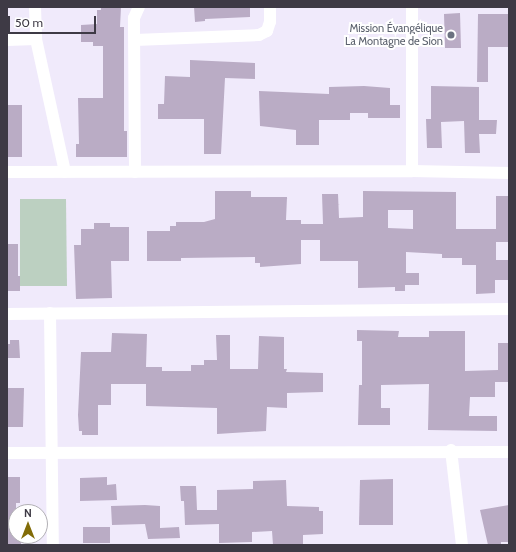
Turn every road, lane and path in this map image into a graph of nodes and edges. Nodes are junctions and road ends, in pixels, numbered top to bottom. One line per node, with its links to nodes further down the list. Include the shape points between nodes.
1 (35, 7): 5 (street)
2 (139, 7): 7 (street, via 134,18)
3 (270, 7): 7 (street, via 267,31 259,35)
4 (412, 7): 8 (street)
5 (36, 39): 6 (street); 10 (street)
6 (7, 40)
7 (135, 40): 11 (street)
8 (412, 171): 11 (street); 12 (street)
9 (7, 172): 10 (street)
10 (65, 172): 11 (street)
11 (135, 172)
12 (509, 174)
13 (509, 309): 14 (street)
14 (50, 313): 15 (street); 19 (street)
15 (7, 314)
16 (451, 450): 17 (street); 19 (street); 21 (street)
17 (509, 452)
18 (7, 453): 19 (street)
19 (51, 454): 20 (street)
20 (53, 545)
21 (462, 545)

